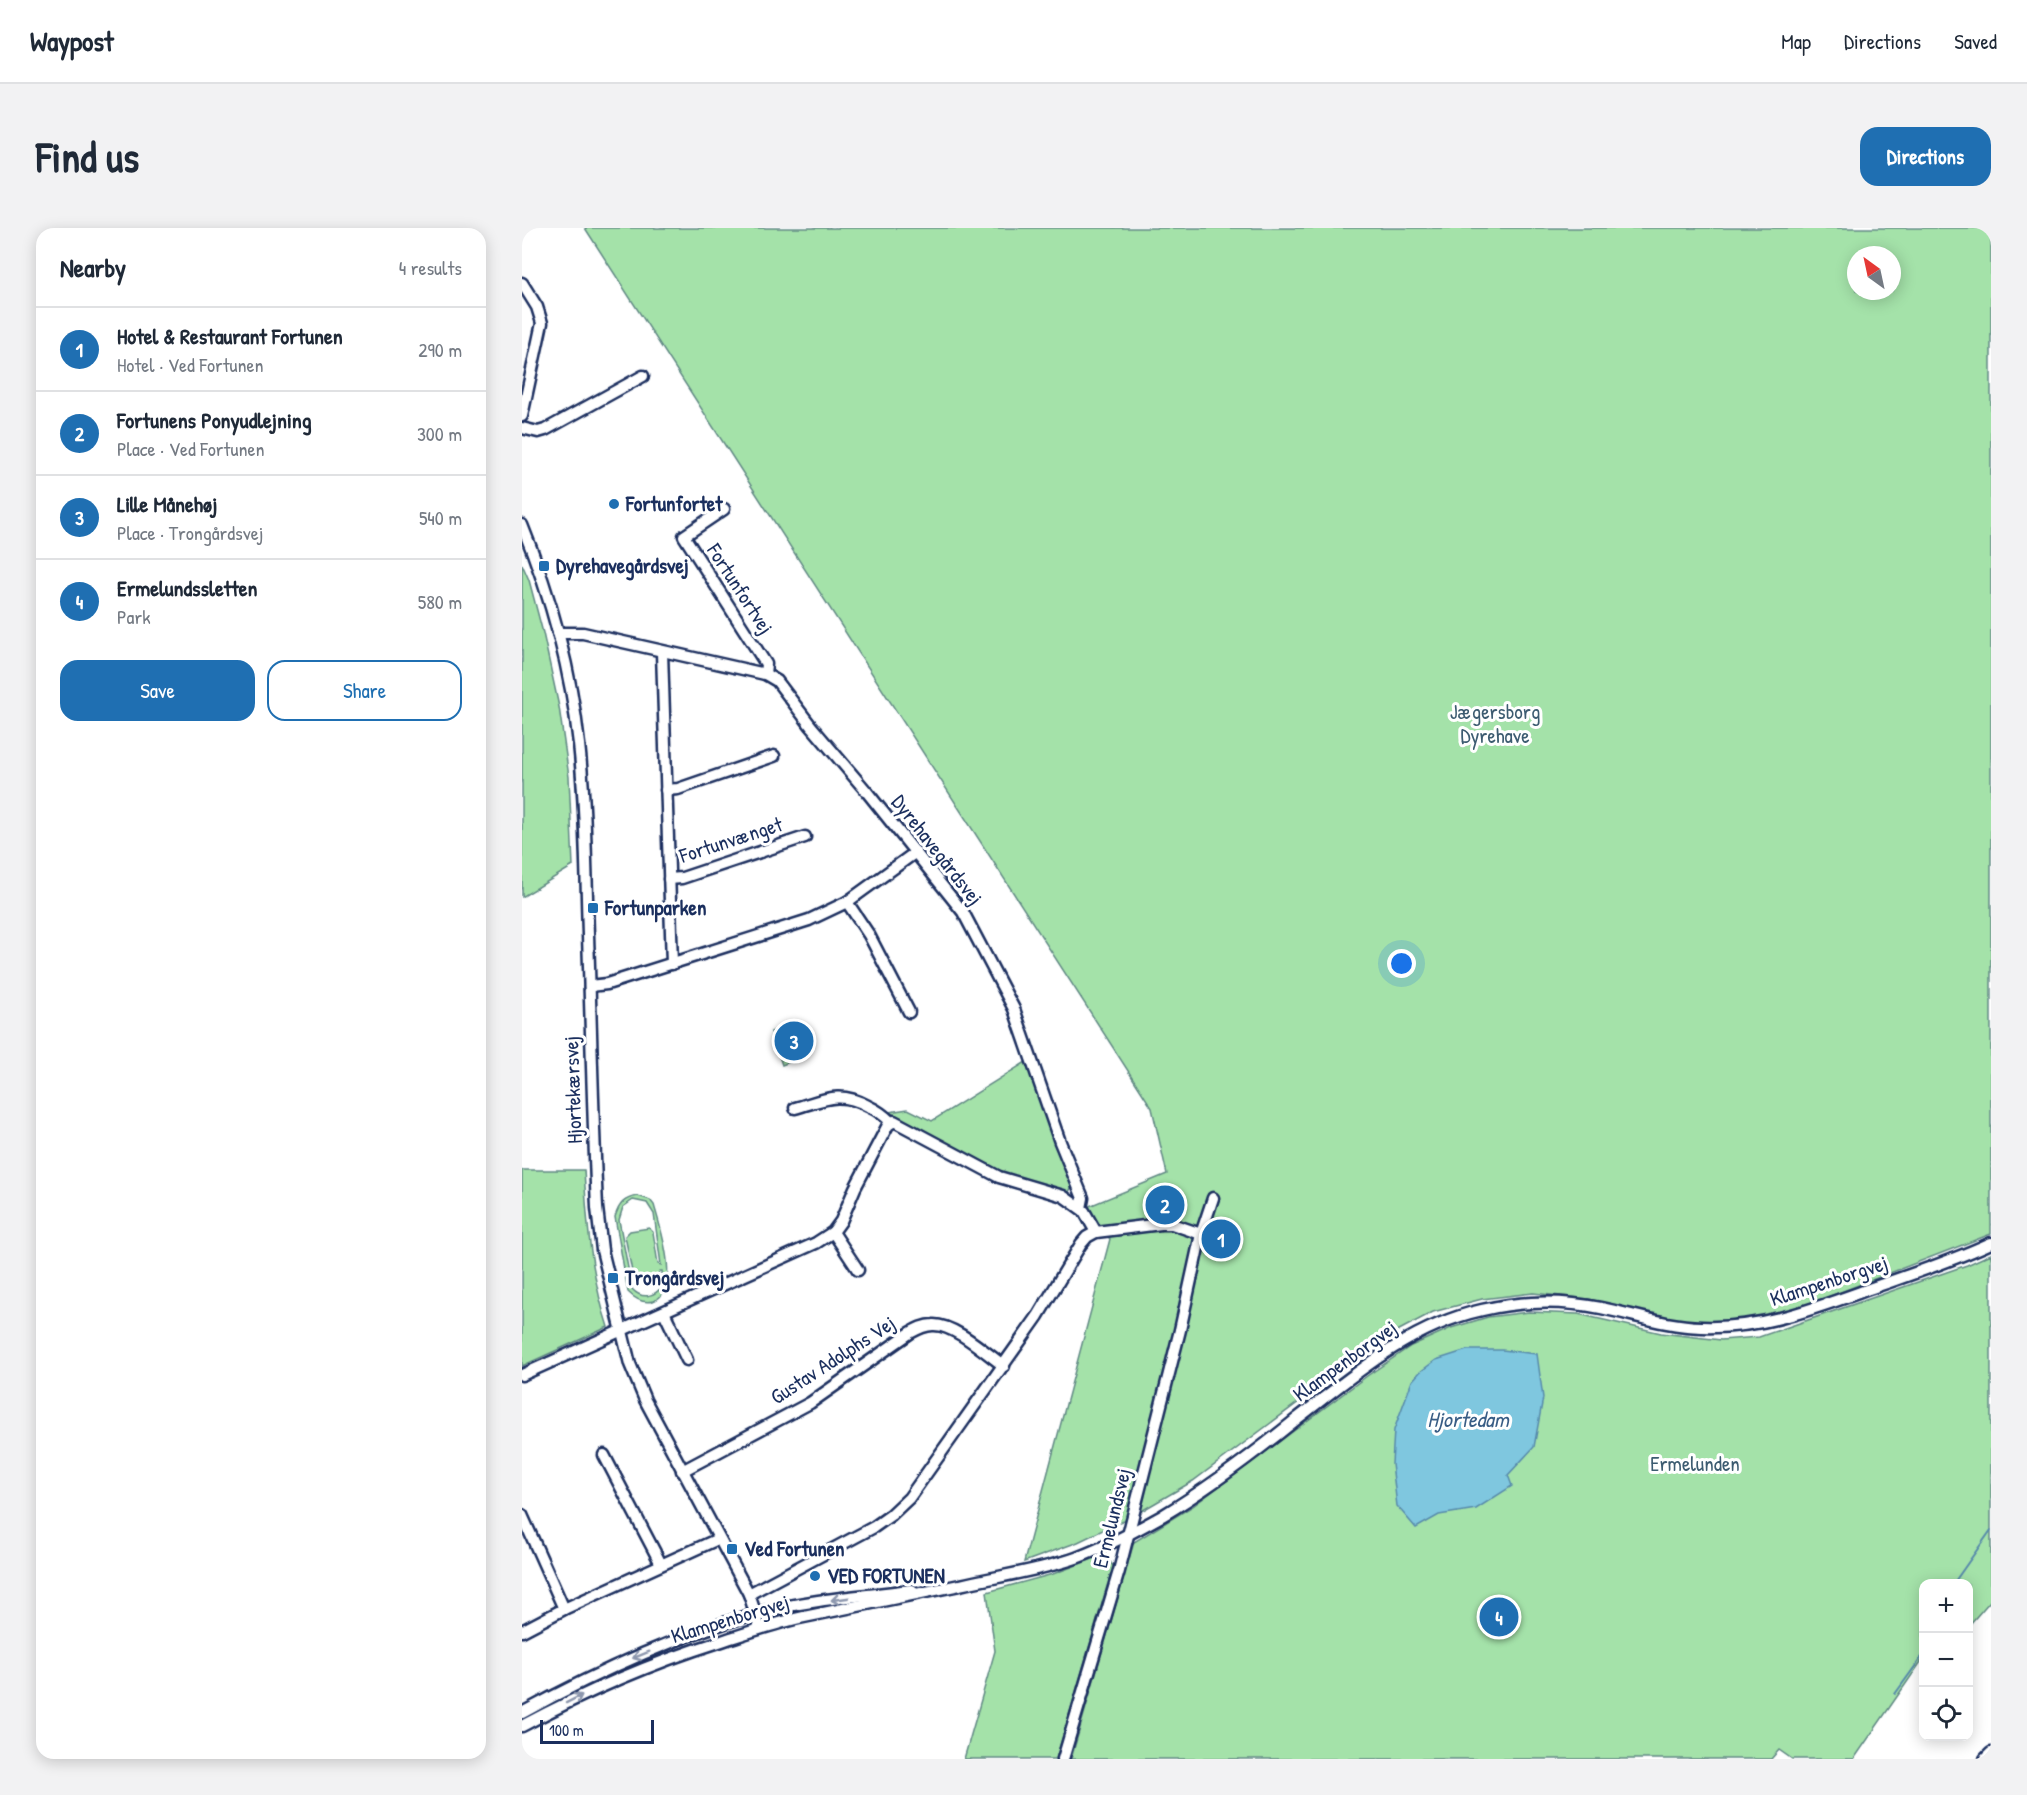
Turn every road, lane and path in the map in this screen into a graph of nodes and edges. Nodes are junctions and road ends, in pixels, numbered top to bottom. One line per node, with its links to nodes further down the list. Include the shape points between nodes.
1 (522, 283): 5 (street, via 542,323)
2 (620, 375): 4 (street)
3 (643, 376): 4 (street)
4 (627, 385): 6 (street, via 545,430)
5 (522, 416)
6 (522, 428)
7 (724, 509): 11 (street, Fortunfortvej, via 684,537 766,664)
8 (522, 525): 9 (street, Hjortekærsvej)
9 (558, 633): 10 (street, via 582,633); 19 (street, Hjortekærsvej, via 583,784)
10 (662, 652): 11 (street); 13 (street, Fortunvænget)
11 (765, 674): 15 (street, Dyrehavegårdsvej, via 777,681)
12 (774, 756): 13 (street)
13 (666, 790): 16 (street, Fortunvænget)
14 (805, 837): 16 (street, Fortunvænget)
15 (916, 852): 17 (street); 24 (street, Dyrehavegårdsvej, via 963,912 1014,1009 1083,1198)
16 (669, 879): 18 (street, Fortunvænget)
17 (847, 902): 18 (street, via 809,920); 20 (street)
18 (672, 964): 19 (street)
19 (590, 986): 31 (street, Hjortekærsvej, via 597,1208 602,1250)
20 (909, 1012)
21 (795, 1108): 22 (street, via 846,1096 882,1113)
22 (891, 1122): 24 (street, via 898,1122 999,1177 1062,1196); 25 (street)
23 (1213, 1198): 27 (street)
24 (1081, 1208): 26 (street)
25 (832, 1232): 29 (street); 30 (street, via 816,1243)
26 (1096, 1232): 27 (street, via 1172,1224); 33 (street, via 1081,1244)
27 (1201, 1234): 38 (street, Ermelundsvej)
28 (1991, 1243): 38 (street, Klampenborgvej, via 1793,1317 1730,1328 1660,1323 1599,1307 1546,1303 1514,1304 1451,1318 1400,1342 1367,1364 1206,1487)
29 (858, 1270)
30 (664, 1312): 31 (street); 32 (street)
31 (621, 1330): 34 (street); 36 (street, Hjortekærsvej, via 645,1400)
32 (687, 1360)
33 (1004, 1366): 36 (street, Gustav Adolphs Vej, via 954,1331 941,1325 922,1327 810,1403); 42 (street, via 909,1498 891,1515)
34 (522, 1374)
35 (604, 1455): 40 (street)
36 (682, 1471): 39 (street, Hjortekærsvej)
37 (522, 1515): 43 (street)
38 (1127, 1535): 41 (street, Klampenborgvej, via 1079,1557); 50 (street, Ermelundsvej)
39 (718, 1539): 40 (street); 42 (street, Hjortekærsvej)
40 (661, 1564): 43 (street)
41 (960, 1585): 44 (street, Klampenborgvej, one-way to 44, via 836,1599); 45 (street, Klampenborgvej)
42 (748, 1594): 44 (street, Hjortekærsvej)
43 (564, 1609): 46 (street)
44 (755, 1614): 45 (street, Hjortekærsvej); 47 (street, Klampenborgvej, one-way to 47, via 622,1663)
45 (760, 1628): 48 (street, Klampenborgvej, one-way to 45, via 638,1670)
46 (522, 1631)
47 (522, 1713)
48 (522, 1726)
49 (1991, 1753): 51 (street)
50 (1063, 1759)
51 (1985, 1759)

